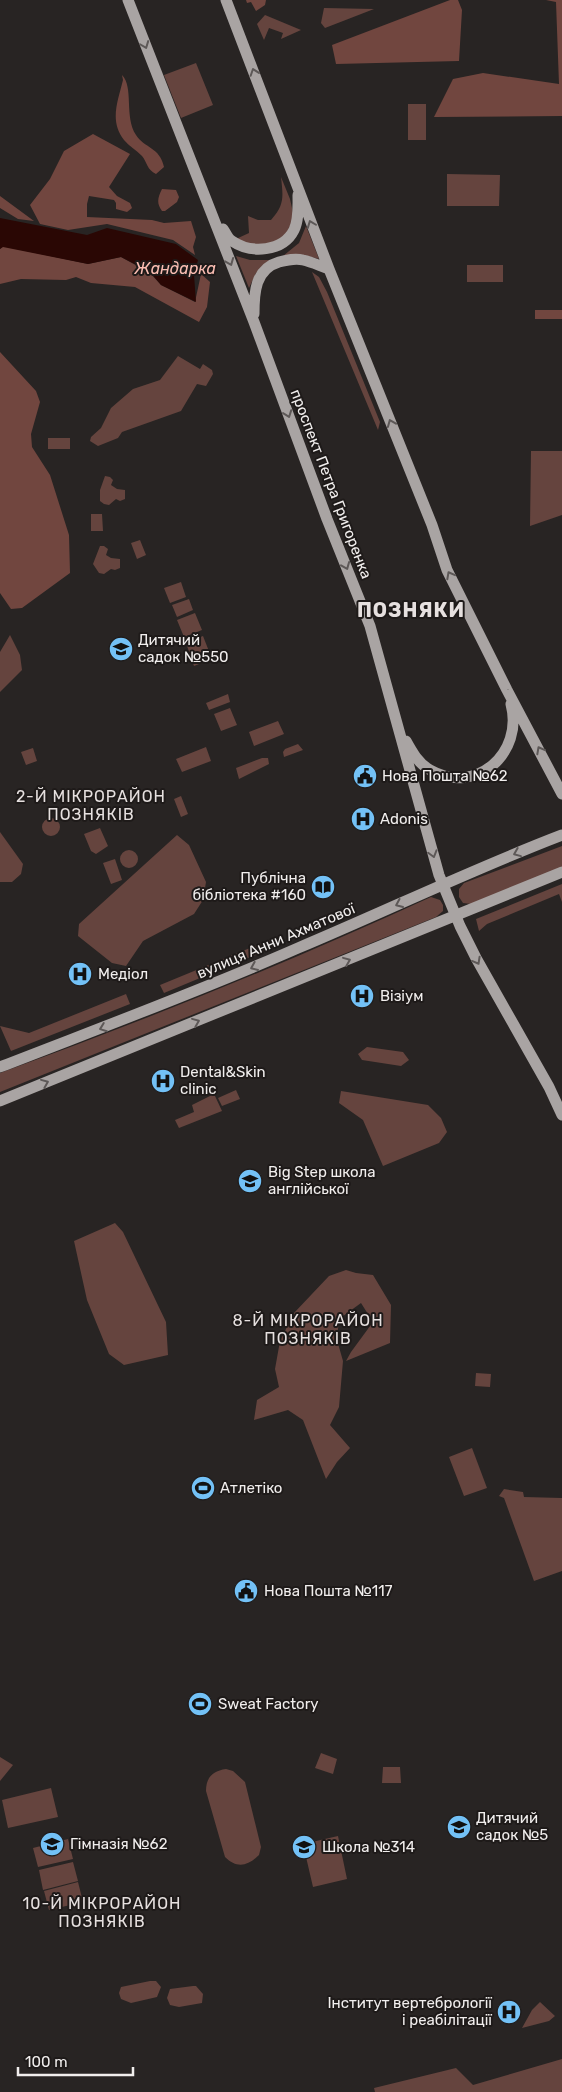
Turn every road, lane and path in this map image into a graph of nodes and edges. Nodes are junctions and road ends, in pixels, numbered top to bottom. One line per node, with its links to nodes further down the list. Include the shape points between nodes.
1 (128, 0): 4 (main road, проспект Петра Григоренка, one-way to 4)
2 (226, 0): 3 (main road, one-way to 2)
3 (297, 188): 4 (main road, via 298,216 294,230 274,247 260,250 230,241); 5 (main road, one-way to 3)
4 (209, 209): 6 (main road, проспект Петра Григоренка, one-way to 6)
5 (329, 269): 6 (main road, via 301,260 287,259 273,264 262,272 256,284); 7 (main road, one-way to 5, via 447,570)
6 (254, 322): 8 (main road, проспект Петра Григоренка, one-way to 8, via 370,626)
7 (508, 691): 8 (main road, via 514,726 507,750 494,764 473,775 442,776 428,769 417,759); 9 (main road, one-way to 7)
8 (398, 728): 12 (main road, проспект Петра Григоренка, one-way to 12)
9 (562, 794)
10 (562, 835): 12 (main road, вулиця Анни Ахматової, one-way to 12)
11 (562, 872): 13 (main road)
12 (443, 884): 13 (main road, проспект Петра Григоренка); 14 (main road, вулиця Анни Ахматової, one-way to 14, via 194,992)
13 (456, 917): 15 (main road, one-way to 13); 16 (main road, проспект Петра Григоренка, one-way to 16)
14 (0, 1067)
15 (0, 1101)
16 (562, 1115)

